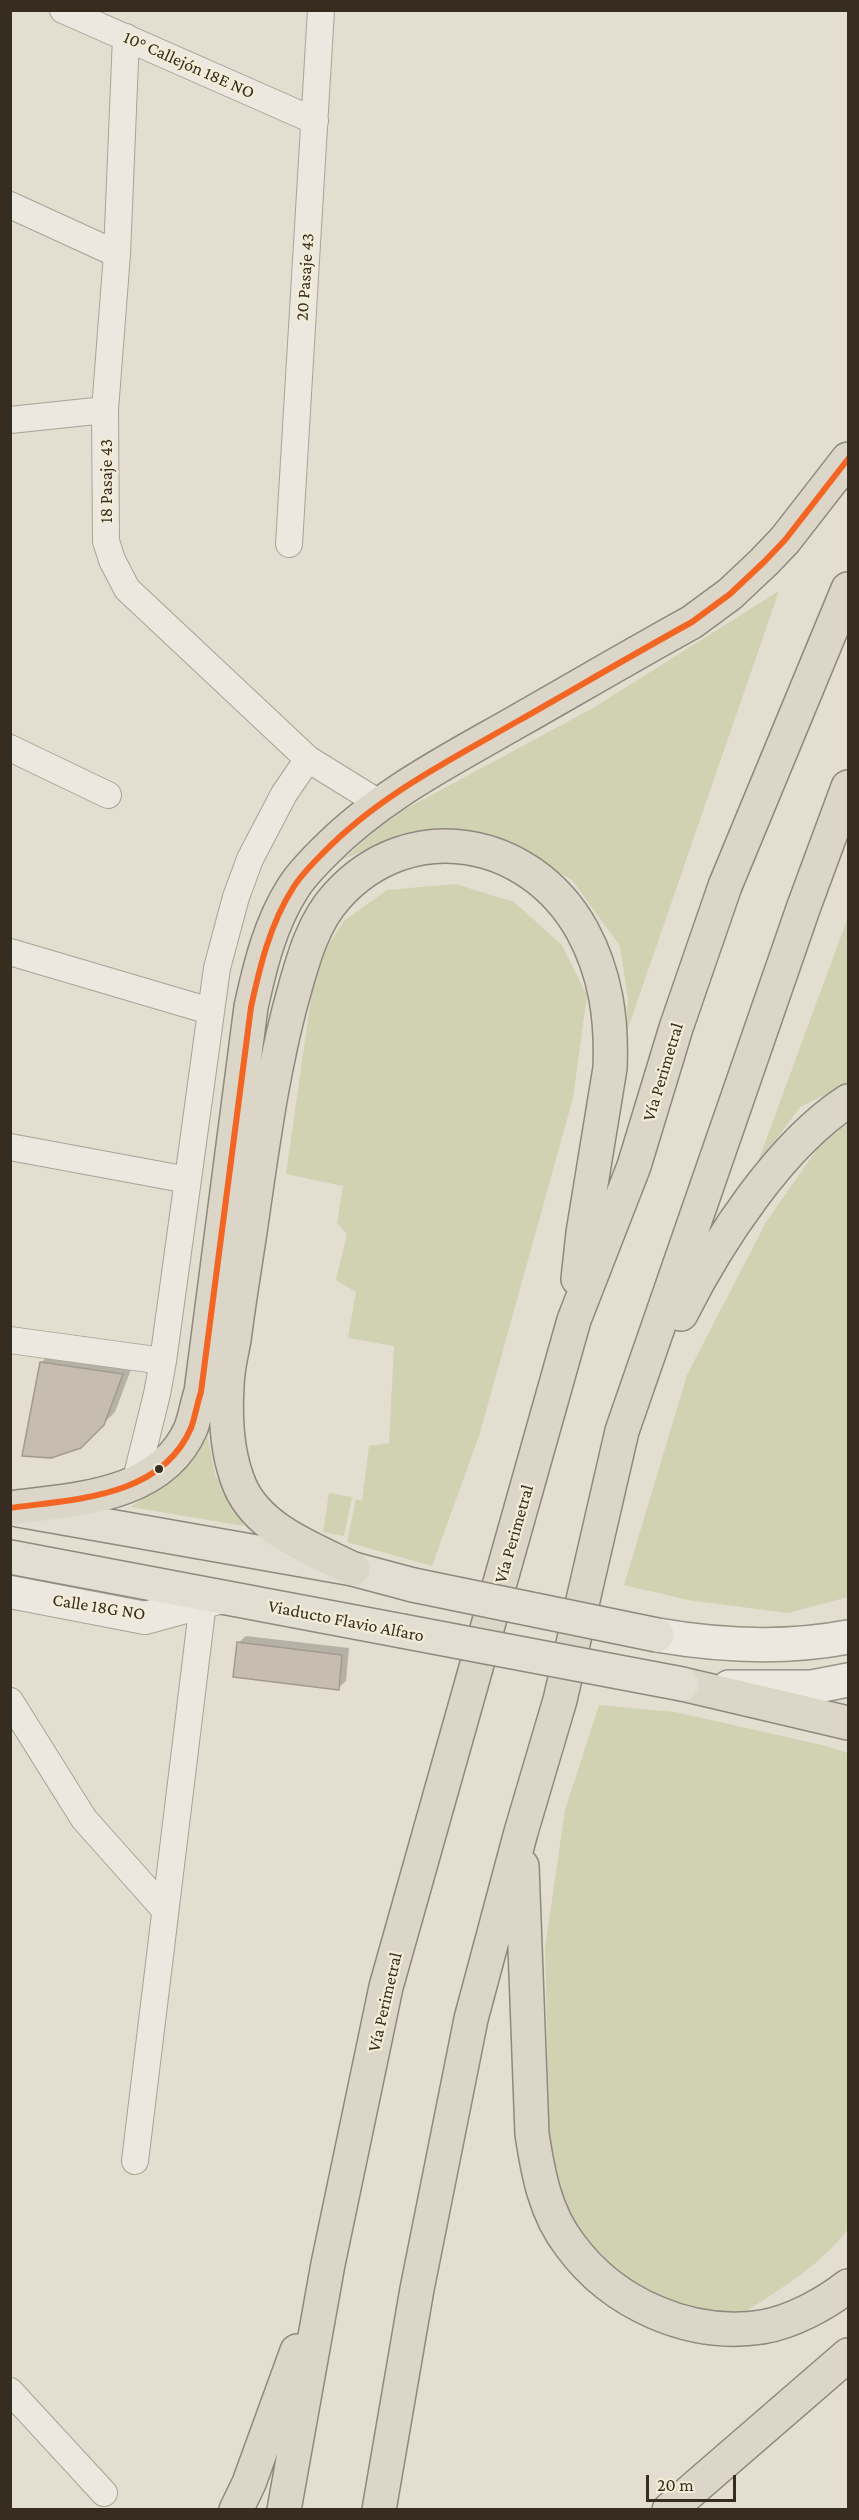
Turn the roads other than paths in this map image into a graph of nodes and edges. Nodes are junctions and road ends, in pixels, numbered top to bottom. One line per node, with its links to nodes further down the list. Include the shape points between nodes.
1 (63, 10): 3 (street, 10° Callejón 18E NO)
2 (321, 10): 4 (street, 20 Pasaje 43)
3 (126, 37): 4 (street, 10° Callejón 18E NO); 6 (street, 18 Pasaje 43)
4 (315, 121): 10 (street, 20 Pasaje 43)
5 (10, 205): 6 (street)
6 (117, 254): 7 (street, 18 Pasaje 43)
7 (105, 410): 8 (street); 13 (street, 18 Pasaje 43, via 106,541 127,589)
8 (10, 420)
9 (849, 459): 16 (highway, via 785,540 730,594 692,622)
10 (289, 544)
11 (849, 589): 22 (highway, Vía Perimetral, via 725,886 634,1166)
12 (10, 747): 15 (street)
13 (308, 759): 16 (street, 18 Pasaje 43); 18 (street, via 284,794 250,860 225,935)
14 (849, 787): 25 (highway, via 773,993)
15 (108, 795)
16 (380, 803): 26 (highway, via 305,872 283,905 264,950 247,1036 201,1392 190,1428 174,1454)
17 (10, 952): 18 (street)
18 (210, 1011): 21 (street)
19 (849, 1101): 25 (highway, via 822,1119 758,1191 695,1287)
20 (10, 1146): 21 (street)
21 (188, 1180): 24 (street)
22 (574, 1320): 29 (highway, via 583,1233 610,1068 608,1002 592,950 569,911 515,863 489,852 446,845 387,857 334,899 309,943 300,972 274,1072 227,1385 229,1450 247,1501 279,1530); 40 (highway, Vía Perimetral, via 386,1987)
23 (11, 1346): 24 (street)
24 (163, 1361): 26 (street)
25 (622, 1431): 37 (highway, via 560,1700)
26 (135, 1484): 27 (highway, via 109,1494)
27 (10, 1508): 29 (main road)
28 (10, 1557): 31 (main road, Viaducto Flavio Alfaro)
29 (353, 1569): 32 (main road, bridge, via 413,1585 693,1641 778,1645)
30 (10, 1592): 31 (street, Calle 18G NO, via 145,1618)
31 (212, 1599): 34 (main road, Viaducto Flavio Alfaro, bridge); 38 (street)
32 (849, 1637)
33 (849, 1680): 34 (main road, via 786,1688)
34 (682, 1684): 36 (highway)
35 (10, 1701): 38 (street, via 84,1818)
36 (849, 1724)
37 (521, 1832): 41 (highway, via 532,2134 546,2198 568,2244 601,2279 634,2302 671,2319 710,2327 765,2327 815,2307); 47 (highway, via 471,2019 417,2289)
38 (165, 1910): 39 (street)
39 (135, 2161)
40 (328, 2264): 45 (highway); 46 (highway, Vía Perimetral)
41 (849, 2286)
42 (849, 2355): 48 (highway)
43 (10, 2391): 44 (street)
44 (104, 2493)
45 (236, 2510)
46 (284, 2510)
47 (379, 2510)
48 (669, 2510)

